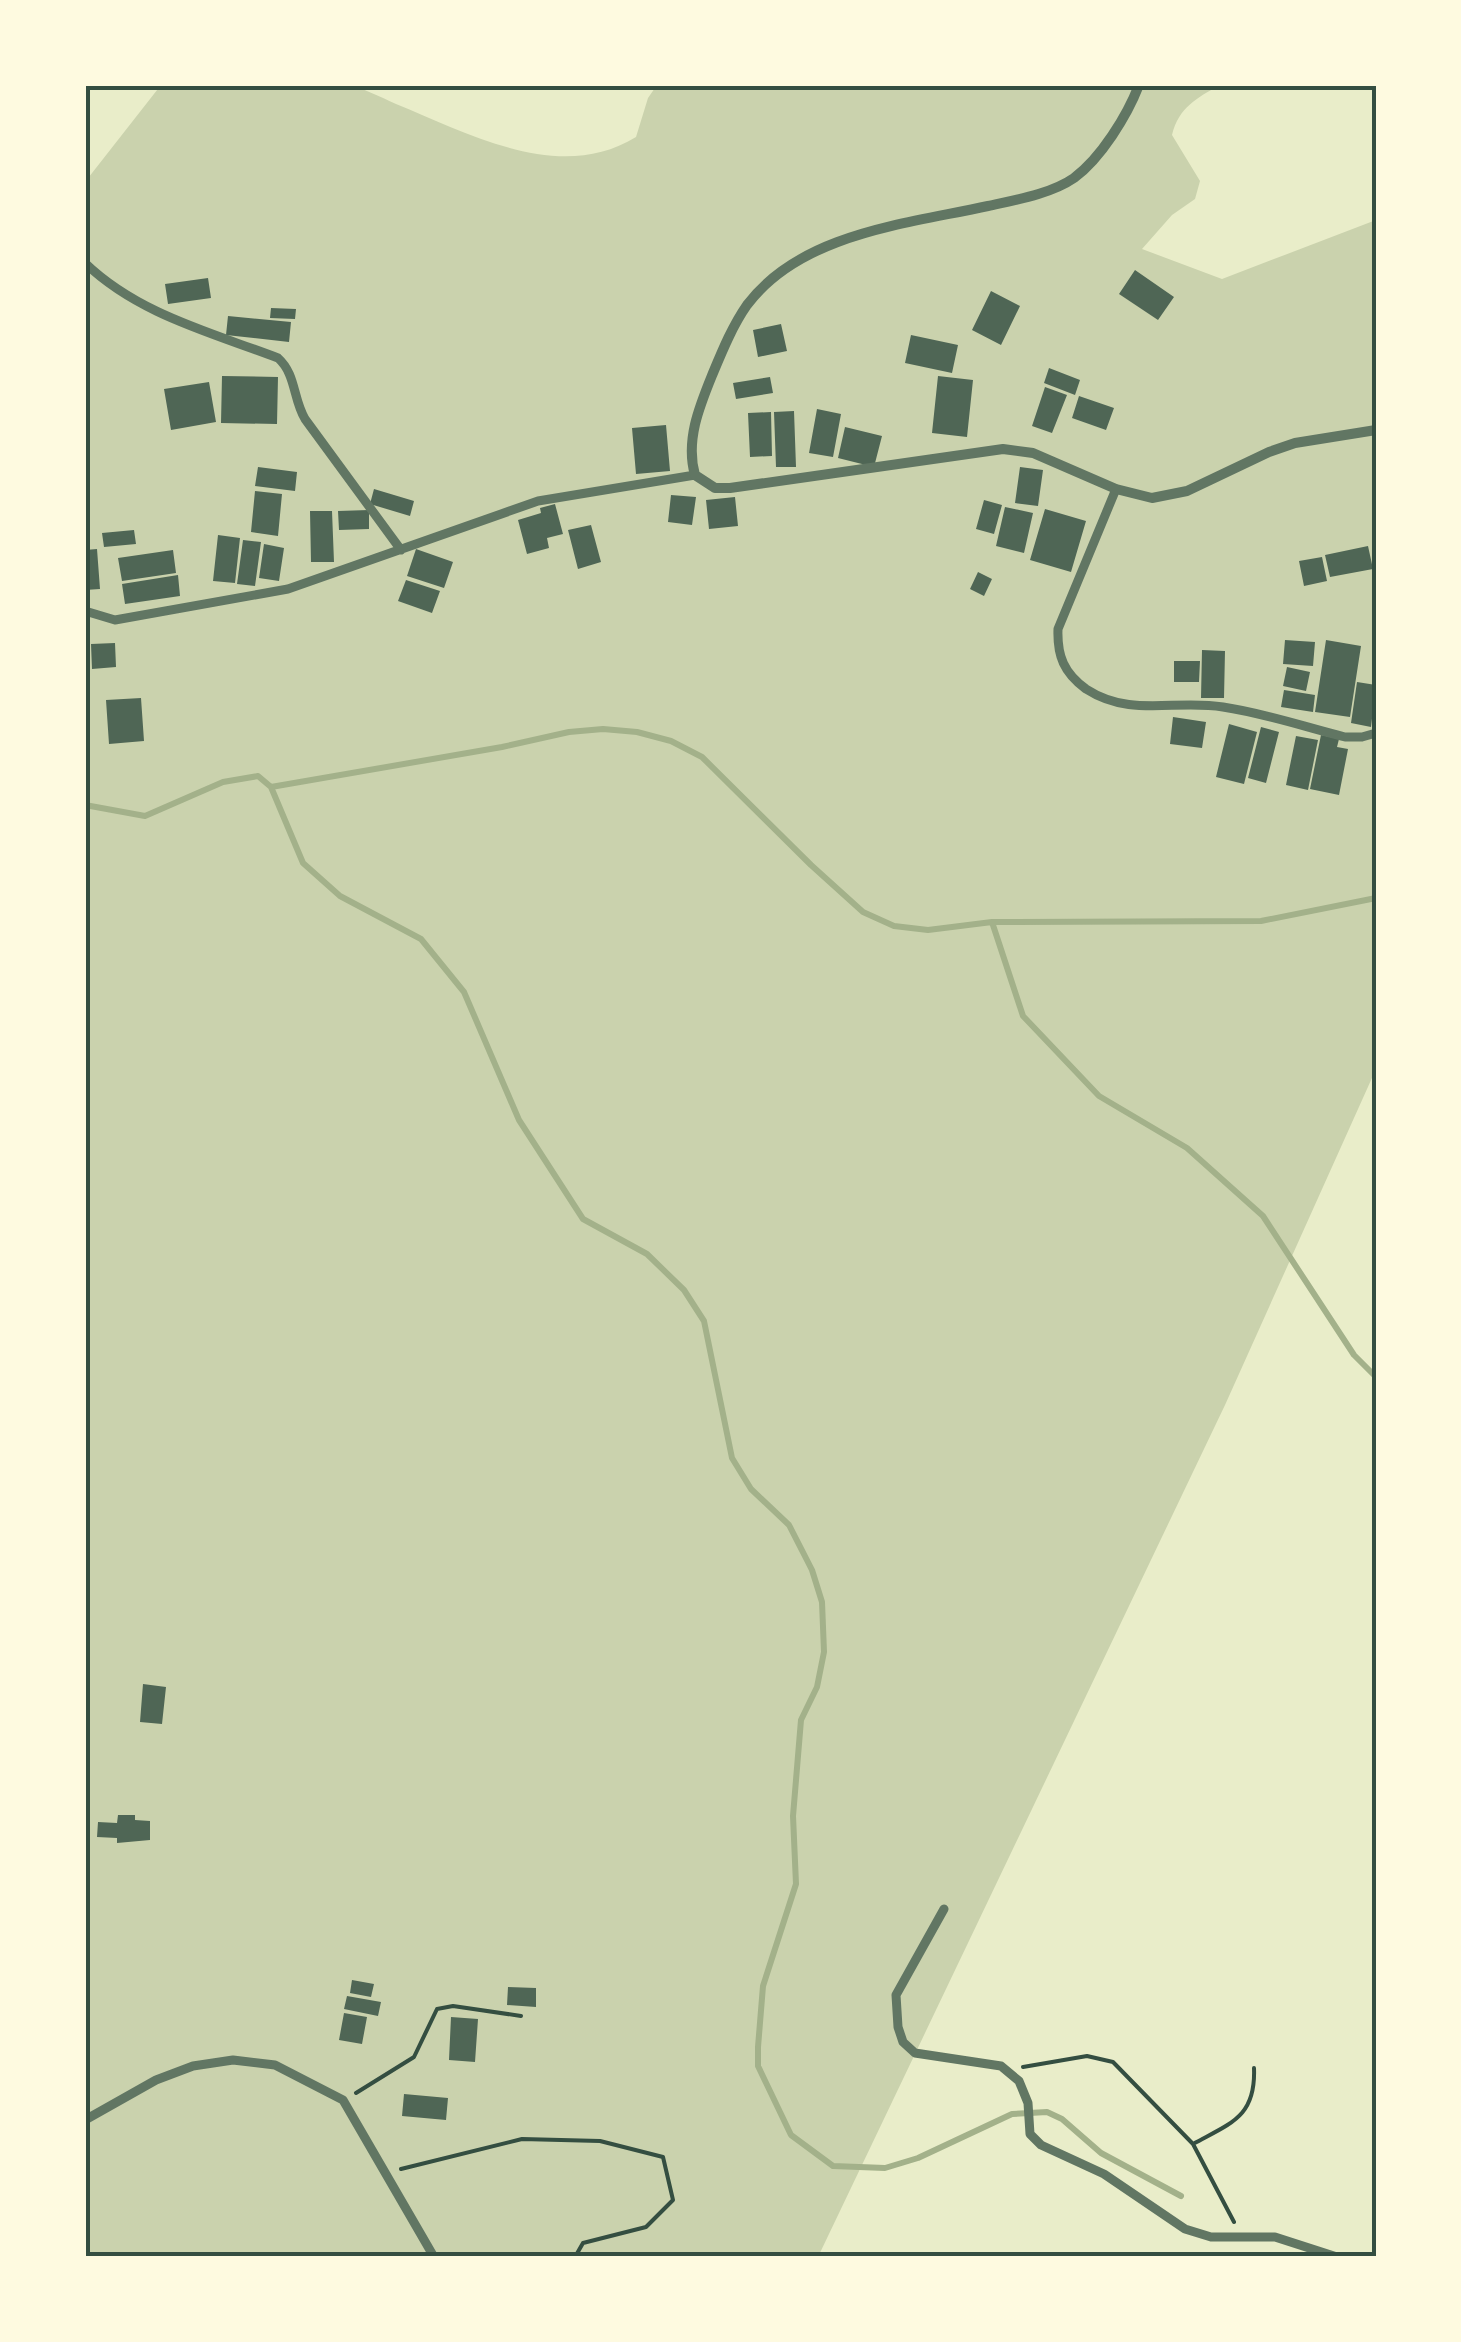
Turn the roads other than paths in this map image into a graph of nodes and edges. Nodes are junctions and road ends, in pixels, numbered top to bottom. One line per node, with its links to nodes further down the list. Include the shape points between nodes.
1 (1139, 85): 4 (street, via 1098,154 1073,178 1018,200 860,234 810,254 771,280 740,316 713,373 692,440)
2 (85, 263): 6 (street, via 144,307 287,366 296,405)
3 (1376, 430): 5 (street, via 1282,448 1187,491 1152,498)
4 (695, 475): 5 (street, via 715,488 730,488 1003,449 1033,453); 6 (street, via 538,501)
5 (1116, 489): 8 (street, via 1058,629 1062,665 1073,680 1120,706 1224,707 1345,737)
6 (401, 550): 7 (street, via 288,589 115,620)
7 (85, 611)
8 (1376, 733)
9 (944, 1909): 12 (street, via 896,1995 903,2042 915,2053 1012,2073 1028,2102 1030,2134 1040,2145 1104,2174 1186,2229 1275,2237)
10 (85, 2120): 11 (street, via 192,2066 233,2060 275,2065 343,2100)
11 (434, 2257)
12 (1337, 2257)

